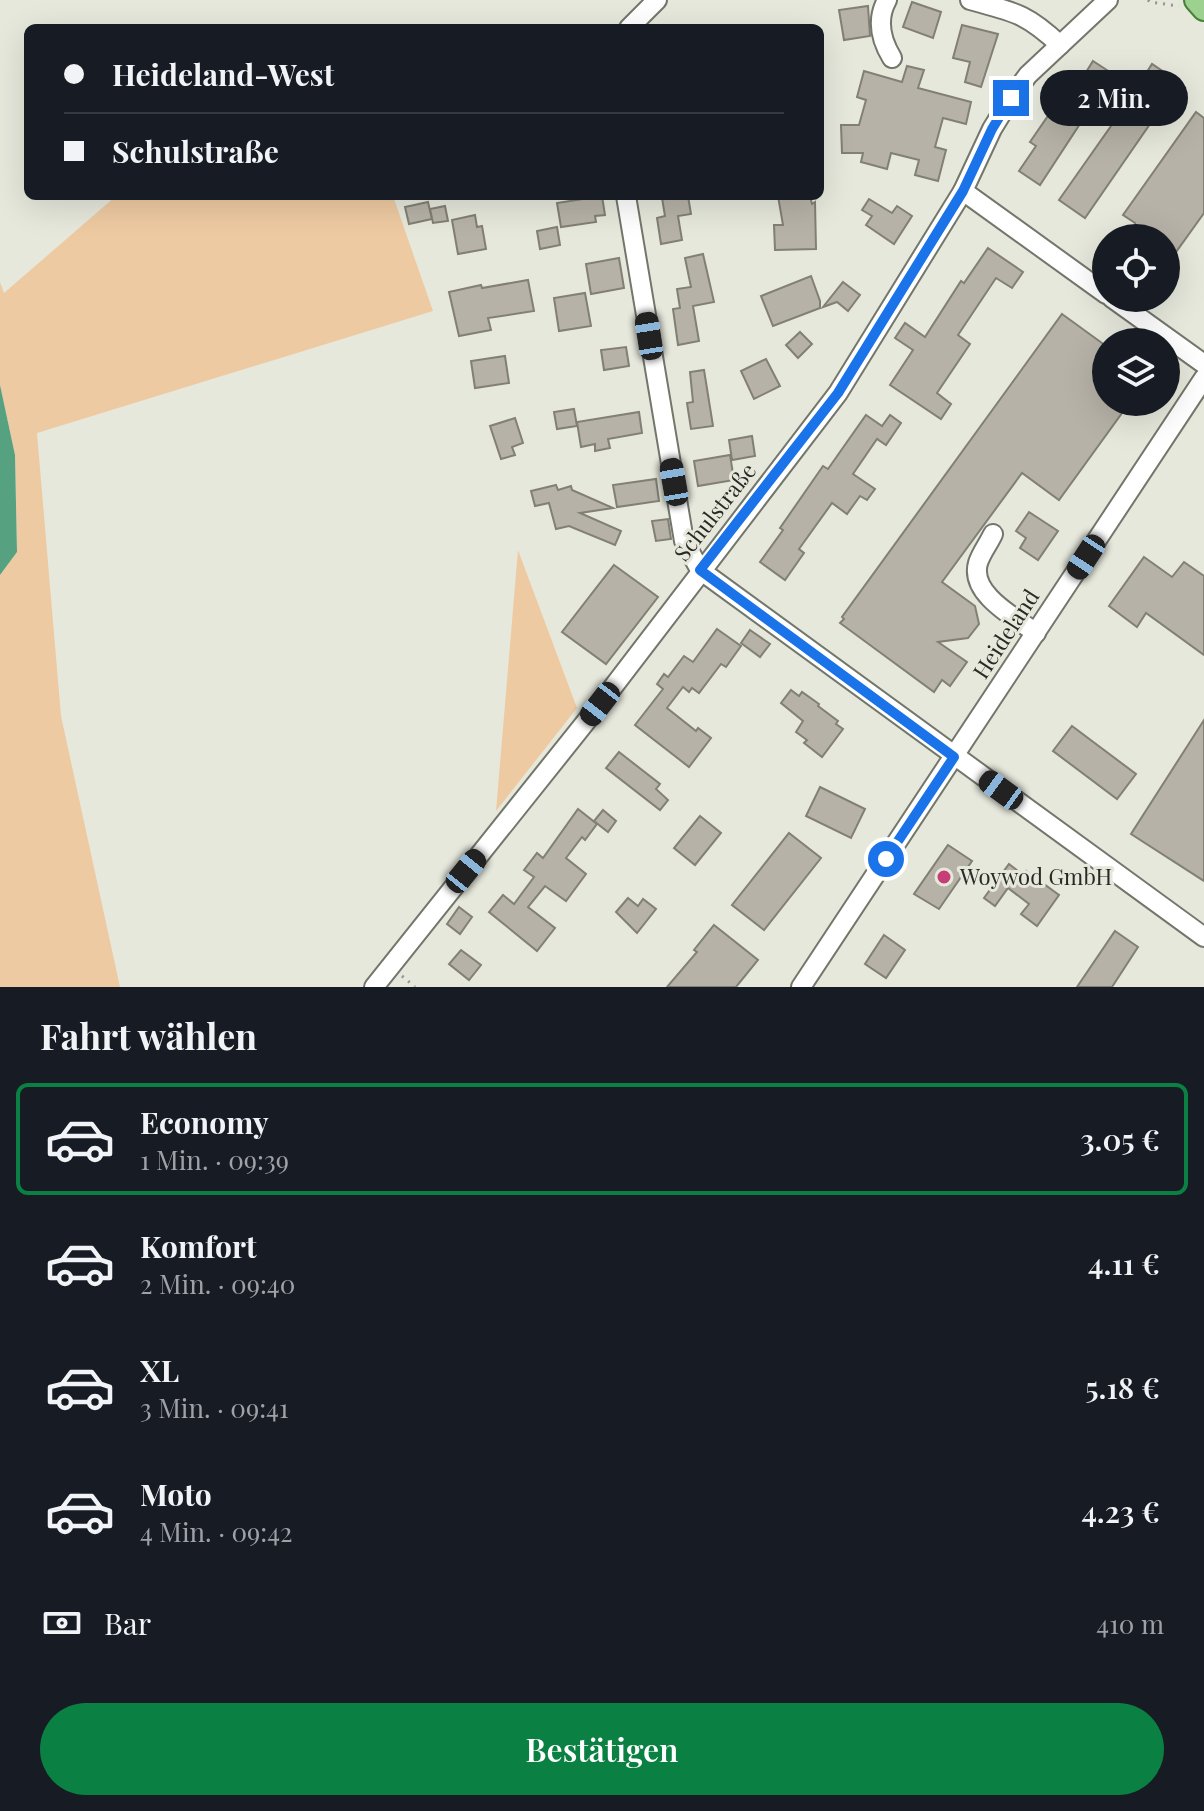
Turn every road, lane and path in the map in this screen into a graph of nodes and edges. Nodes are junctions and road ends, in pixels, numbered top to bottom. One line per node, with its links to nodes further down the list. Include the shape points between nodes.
1 (657, 0): 9 (street)
2 (887, 0): 11 (street, via 880,22)
3 (970, 0): 10 (street, via 1020,14)
4 (1108, 0): 10 (street, Schulstraße)
5 (1148, 0): 6 (path, via 1175,6)
6 (1185, 0)
7 (1196, 0): 8 (main road)
8 (1204, 9)
9 (633, 24)
10 (1060, 45): 12 (street, Schulstraße, via 1011,98)
11 (892, 58)
12 (963, 191): 14 (street); 19 (street, Schulstraße, via 838,393)
13 (627, 200): 19 (street, via 684,541)
14 (1092, 284)
15 (1132, 312): 16 (street)
16 (1204, 364)
17 (1204, 378): 20 (street, Heideland)
18 (993, 534): 20 (street, via 977,565 979,582 987,595)
19 (700, 570): 21 (street); 23 (street, Schulstraße)
20 (1036, 633): 21 (street, Heideland)
21 (954, 757): 22 (street); 24 (street, Heideland)
22 (1204, 937)
23 (374, 987)
24 (801, 987)

